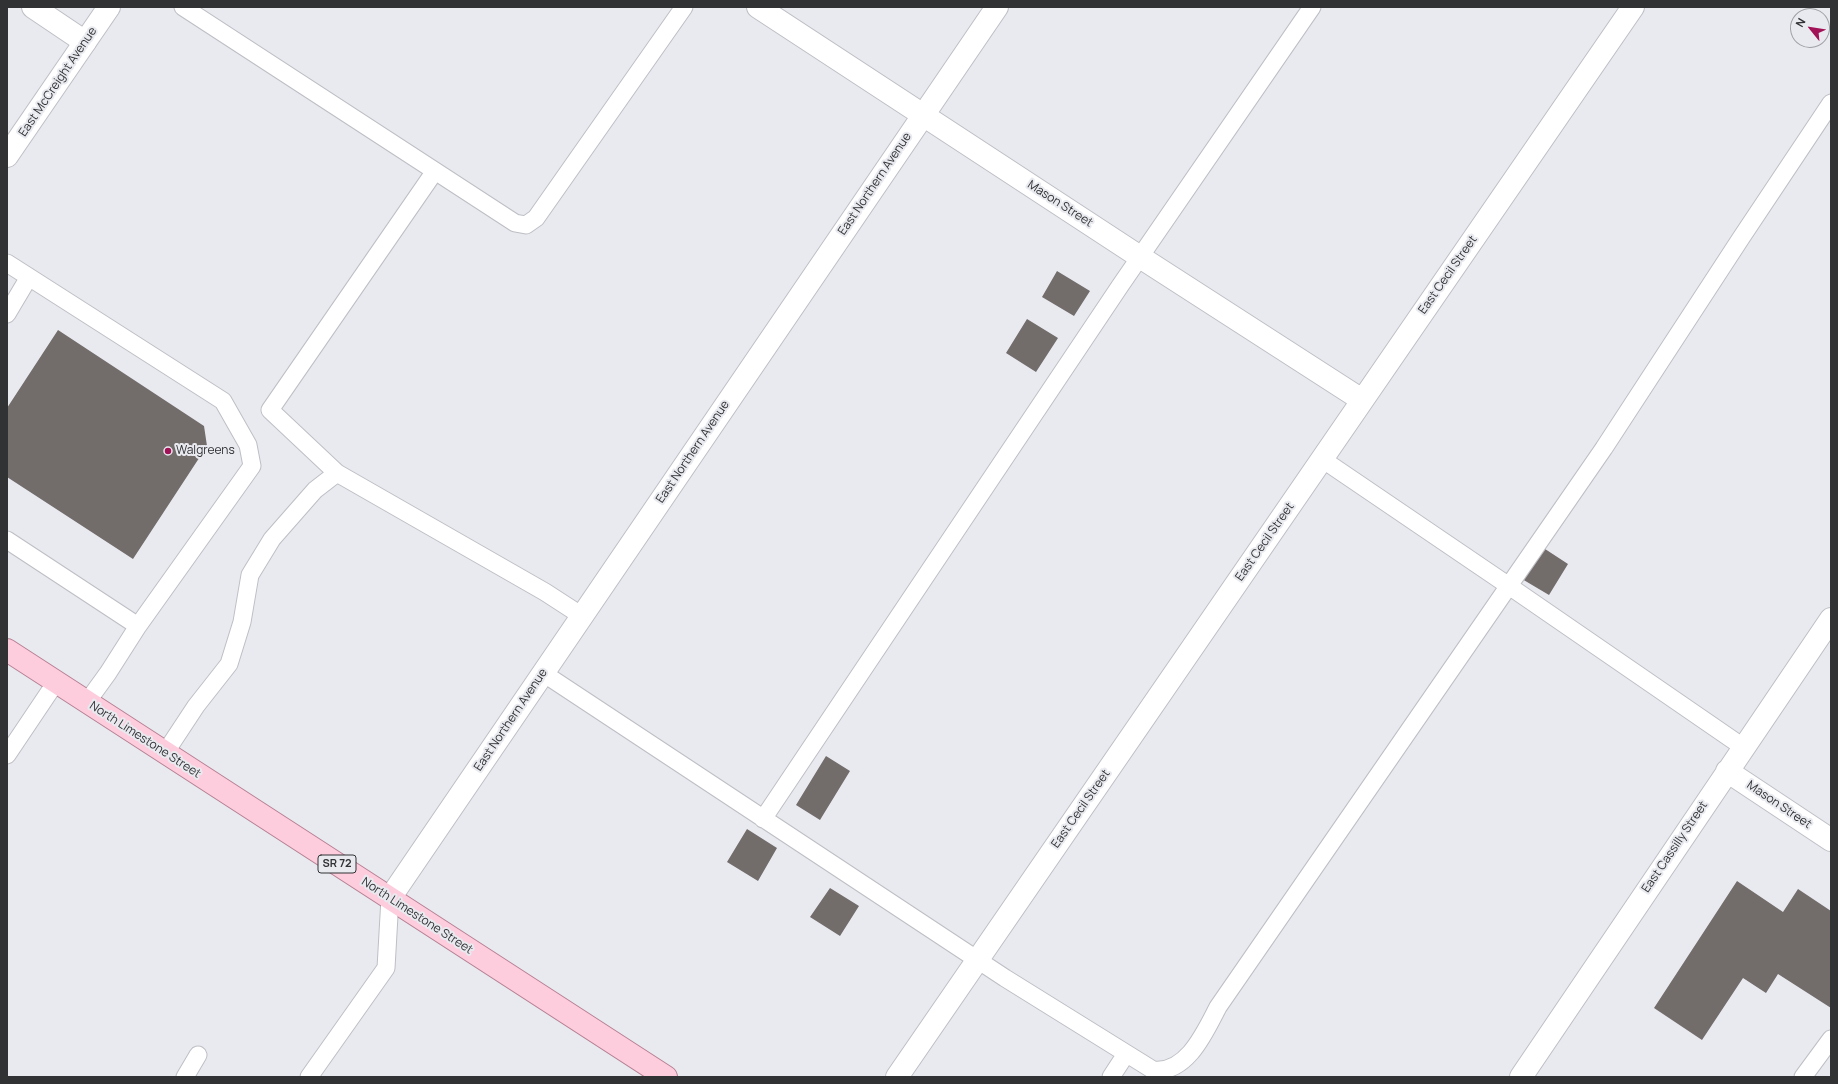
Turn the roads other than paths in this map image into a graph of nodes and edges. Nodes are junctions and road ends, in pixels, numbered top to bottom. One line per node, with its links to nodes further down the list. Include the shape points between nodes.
1 (33, 7): 9 (street)
2 (109, 7): 9 (street, East McCreight Avenue)
3 (183, 7): 13 (lane)
4 (684, 7): 13 (lane, via 536,218 526,225 514,223)
5 (758, 7): 11 (street, Mason Street)
6 (997, 7): 11 (street, East Northern Avenue)
7 (1312, 7): 14 (lane)
8 (1633, 7): 18 (street, East Cecil Street)
9 (85, 42): 12 (street, East McCreight Avenue)
10 (1831, 103): 22 (lane, via 1604,448)
11 (923, 114): 14 (street, Mason Street); 23 (street, East Northern Avenue)
12 (7, 156)
13 (435, 172): 20 (lane, via 270,410)
14 (1140, 257): 18 (street, Mason Street); 34 (lane)
15 (7, 263): 16 (lane)
16 (29, 278): 17 (lane); 25 (lane, via 223,400 248,445 252,466)
17 (7, 314)
18 (1362, 400): 19 (street, East Cecil Street)
19 (1322, 459): 22 (lane); 37 (street, East Cecil Street)
20 (337, 473): 23 (lane); 31 (lane, via 315,490 272,539 250,576 242,622 229,664)
21 (7, 540): 25 (lane)
22 (1509, 586): 30 (lane); 39 (lane, via 1218,1007 1200,1041 1182,1061 1163,1071 1153,1070)
23 (582, 616): 27 (street, East Northern Avenue)
24 (1831, 619): 30 (street, East Cassilly Street)
25 (138, 626): 29 (lane)
26 (7, 650): 28 (main road, North Limestone Street / SR 72)
27 (543, 673): 34 (lane); 36 (street, East Northern Avenue)
28 (56, 682): 29 (main road, North Limestone Street / SR 72); 32 (lane)
29 (87, 702): 31 (main road, North Limestone Street / SR 72)
30 (1743, 747): 33 (street, East Cassilly Street)
31 (165, 752): 36 (main road, North Limestone Street / SR 72)
32 (7, 755)
33 (1727, 771): 35 (street, Mason Street); 46 (street, East Cassilly Street)
34 (763, 819): 37 (lane)
35 (1831, 840)
36 (390, 898): 42 (lane, via 386,968); 43 (main road, North Limestone Street / SR 72)
37 (977, 960): 39 (lane); 44 (street, East Cecil Street)
38 (1831, 1039): 47 (lane)
39 (1126, 1054): 45 (lane)
40 (198, 1055): 41 (lane)
41 (185, 1077)
42 (309, 1077)
43 (666, 1077)
44 (896, 1077)
45 (1111, 1077)
46 (1521, 1077)
47 (1803, 1077)

